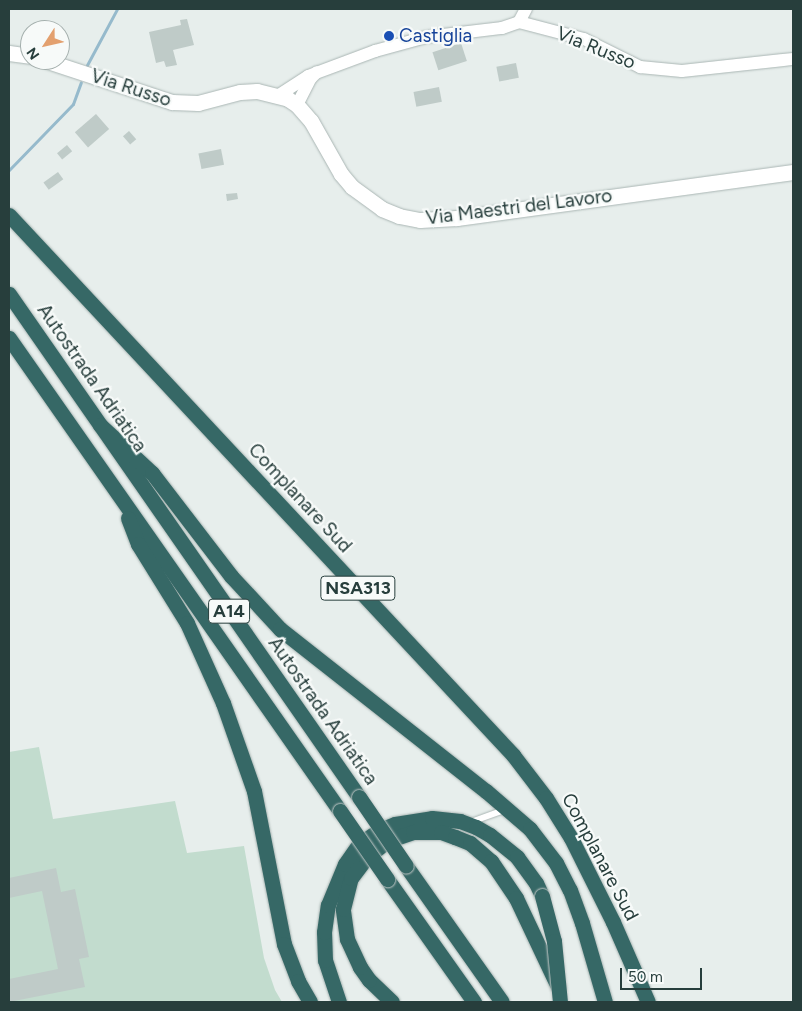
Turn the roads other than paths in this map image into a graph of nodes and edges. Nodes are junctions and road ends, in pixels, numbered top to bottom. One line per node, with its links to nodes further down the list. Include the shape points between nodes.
1 (526, 9): 2 (street)
2 (519, 22): 3 (street, Via Russo, via 584,39 640,67 682,71); 5 (street, via 502,28 409,41)
3 (793, 59)
4 (70, 69): 6 (street, Via Russo, via 172,102 198,103 247,91)
5 (316, 72): 6 (street); 7 (street)
6 (279, 95): 7 (street, Via Russo)
7 (298, 104): 8 (street, Via Maestri del Lavoro, via 352,187 382,208 399,216 420,220 457,218)
8 (793, 172)
9 (9, 215): 24 (highway, Complanare Sud / NSA313, via 513,755 571,838)
10 (9, 294): 12 (highway, Autostrada Adriatica / A14)
11 (9, 338): 13 (highway, A14)
12 (100, 425): 14 (highway, via 152,473 231,576 280,628); 20 (highway, Autostrada Adriatica / A14, bridge)
13 (122, 500): 16 (highway, via 138,544 187,623 224,703 254,791 284,944 298,982); 19 (highway, A14, bridge)
14 (507, 808): 15 (lane); 23 (highway, via 541,842 567,883 577,906)
15 (468, 824): 17 (highway, via 432,818 395,824 367,838 352,853 333,888 324,932 325,960); 21 (highway, bridge, via 490,835 517,857 536,883 554,941)
16 (310, 1002)
17 (339, 1002)
18 (392, 1002): 22 (highway, via 369,980 353,953 344,925 346,892 358,868 376,847 400,836 427,831 441,832 470,843 500,872 516,898)
19 (474, 1002)
20 (502, 1002)
21 (560, 1002)
22 (565, 1002)
23 (605, 1002)
24 (648, 1002)

